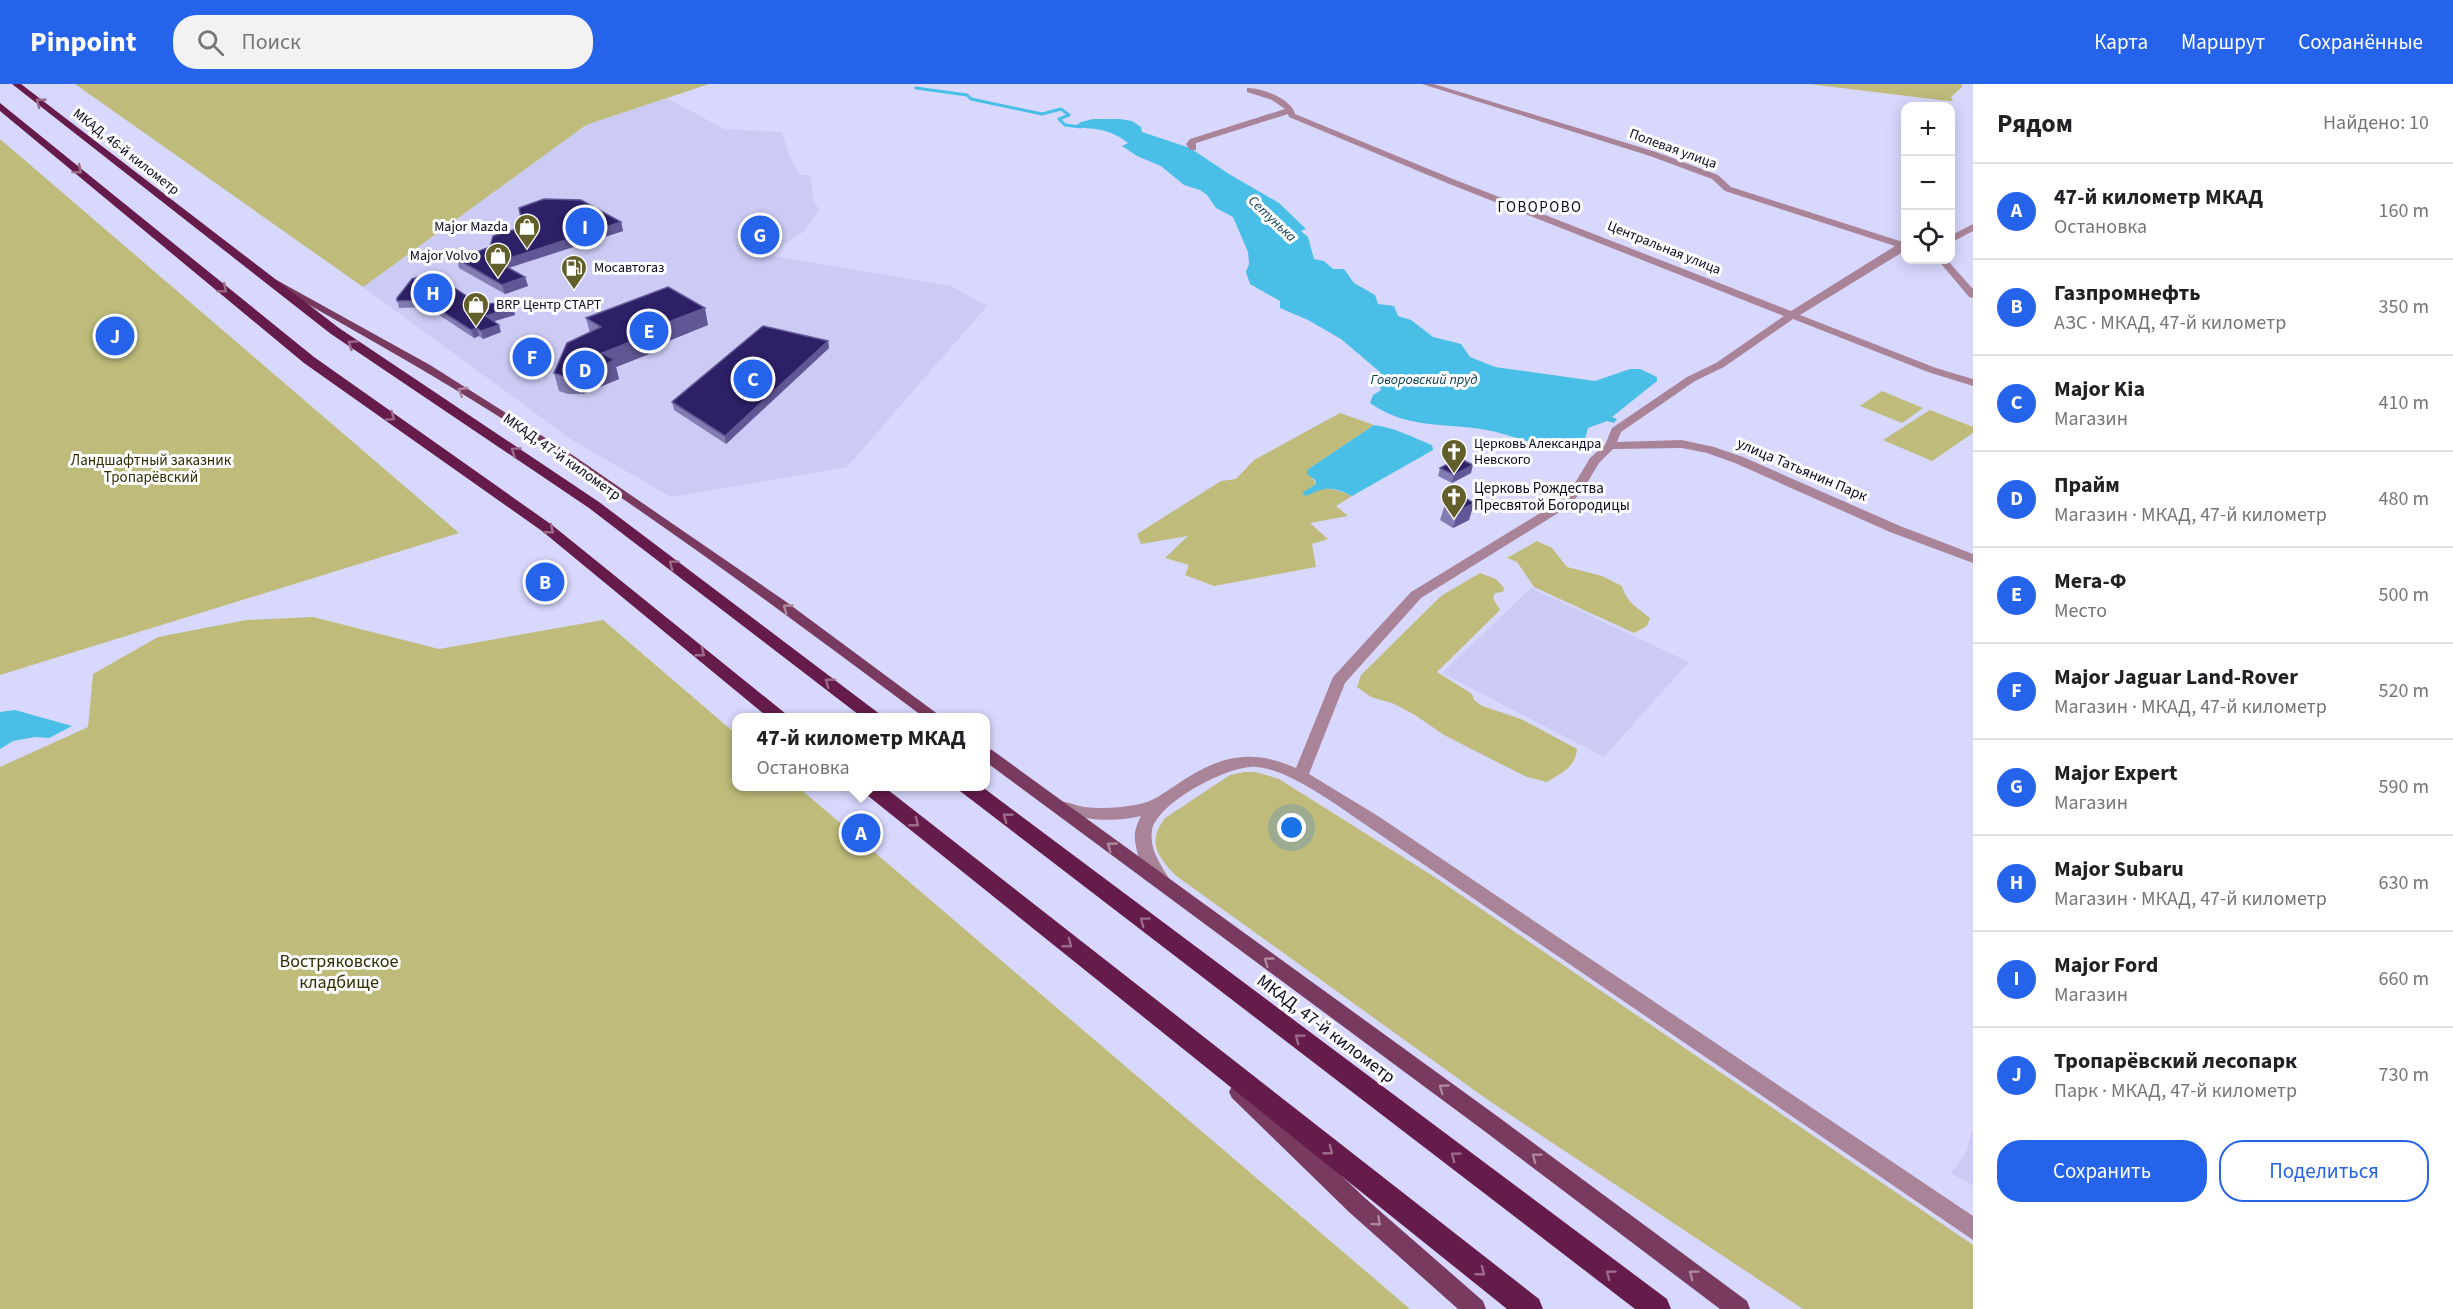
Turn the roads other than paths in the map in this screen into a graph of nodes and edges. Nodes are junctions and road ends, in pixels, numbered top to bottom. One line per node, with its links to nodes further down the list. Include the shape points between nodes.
1 (16, 84): 9 (highway, МКАД, 46-й километр, one-way to 1)
2 (1426, 84): 10 (street, Полевая улица, via 1629,146 1715,177 1728,189)
3 (1250, 90): 5 (street, Центральная улица)
4 (0, 106): 19 (highway, one-way to 19, via 309,360 547,528)
5 (1291, 110): 6 (street, via 1193,141); 15 (street, Центральная улица, via 1292,115 1318,127)
6 (1193, 148)
7 (1973, 227): 8 (street)
8 (1955, 237)
9 (219, 241): 13 (highway, МКАД, 47-й километр)
10 (1901, 245)
11 (1901, 248): 15 (street)
12 (1946, 264): 14 (street)
13 (262, 275): 20 (highway, МКАД, 47-й километр, one-way to 13, via 594,506 352,344); 21 (main road, one-way to 13, via 753,582 514,422)
14 (1973, 295)
15 (1792, 315): 16 (street, Центральная улица); 17 (street, via 1729,360 1691,379 1616,430)
16 (1973, 383)
17 (1610, 446): 18 (street, улица Татьянин Парк, via 1682,444 1710,450); 23 (street, via 1594,460 1577,490 1559,507 1416,595 1338,681)
18 (1973, 559)
19 (777, 713)
20 (871, 713)
21 (931, 713)
22 (990, 757): 26 (main road)
23 (1300, 777): 27 (street, via 1258,761 1227,764); 30 (street, via 1467,885)
24 (875, 791): 29 (highway, one-way to 29)
25 (974, 791): 33 (highway, МКАД, 47-й километр, one-way to 25)
26 (1053, 804): 27 (street, via 1091,814 1136,812); 28 (main road, one-way to 26)
27 (1159, 806): 28 (street, via 1146,820 1143,836 1146,855)
28 (1165, 886): 34 (main road, one-way to 28)
29 (1167, 1023): 31 (main road, one-way to 31, via 1357,1205); 32 (highway, one-way to 32)
30 (1973, 1229)
31 (1475, 1309)
32 (1529, 1309)
33 (1657, 1309)
34 (1739, 1309)

